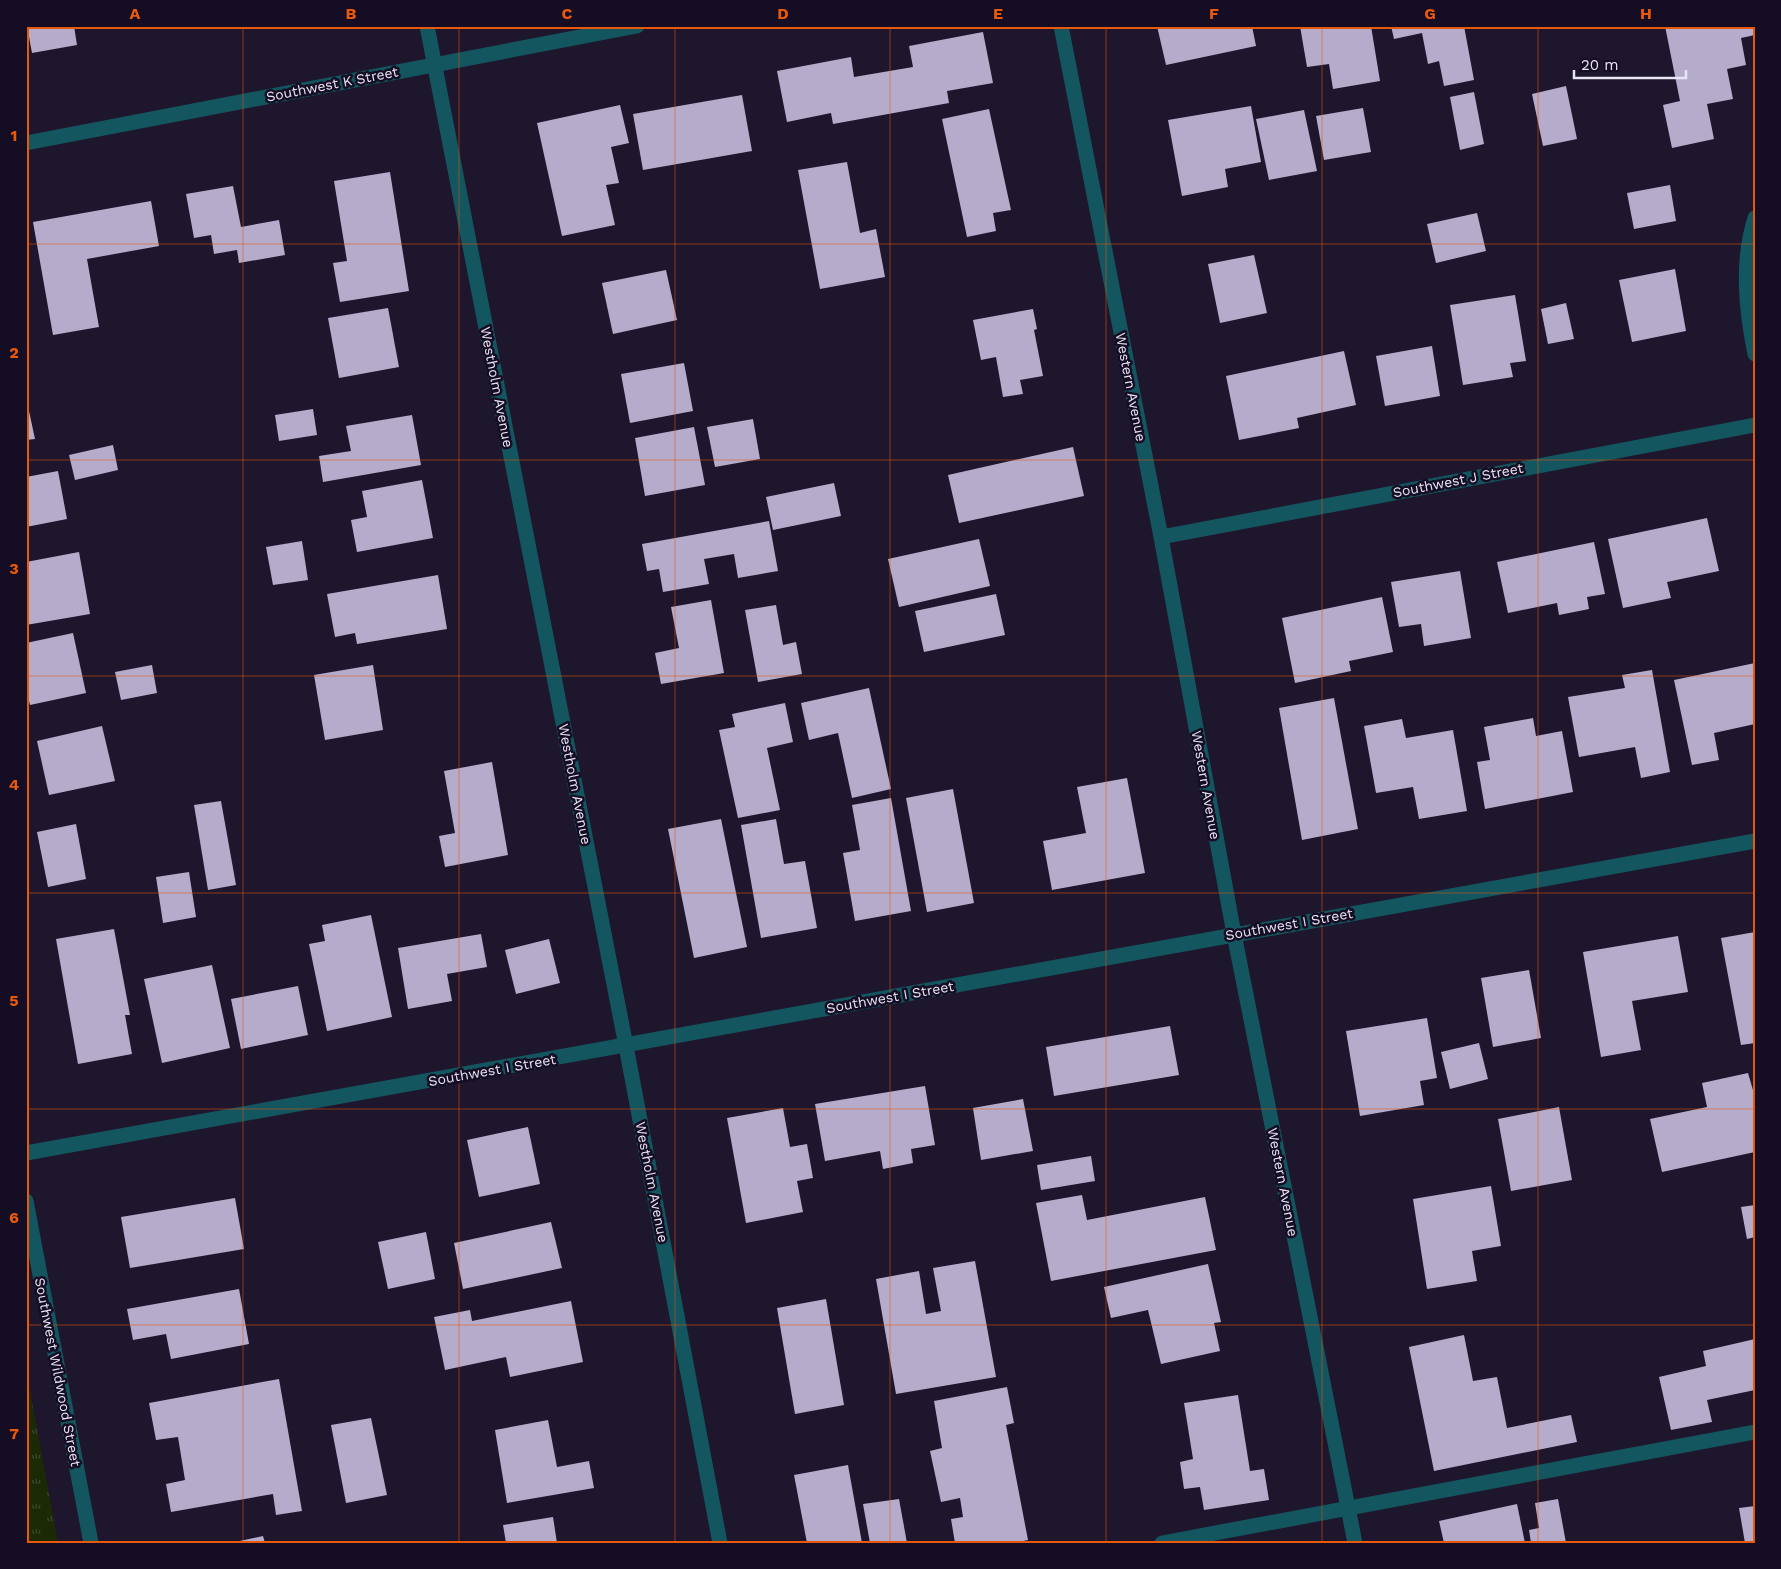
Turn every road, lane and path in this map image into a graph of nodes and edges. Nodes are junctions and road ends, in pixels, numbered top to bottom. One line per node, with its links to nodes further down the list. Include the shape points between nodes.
1 (427, 26): 4 (street, Westholm Avenue)
2 (637, 26): 4 (street, Southwest K Street)
3 (1061, 26): 9 (street, Western Avenue)
4 (434, 65): 5 (street, Southwest K Street); 12 (street, Westholm Avenue)
5 (26, 143)
6 (1755, 218): 7 (street, via 1746,276 1748,321)
7 (1755, 354)
8 (1755, 425): 9 (street, Southwest J Street)
9 (1161, 536): 11 (street, Western Avenue)
10 (1755, 841): 11 (street, Southwest I Street)
11 (1234, 934): 12 (street, Southwest I Street); 16 (street, Western Avenue)
12 (626, 1046): 13 (street, Southwest I Street); 18 (street, Westholm Avenue)
13 (26, 1153)
14 (26, 1201): 17 (street, Southwest Wildwood Street)
15 (1755, 1432): 16 (street)
16 (1348, 1510): 19 (street); 20 (street, Western Avenue)
17 (90, 1543)
18 (720, 1543)
19 (1162, 1543)
20 (1355, 1543)

